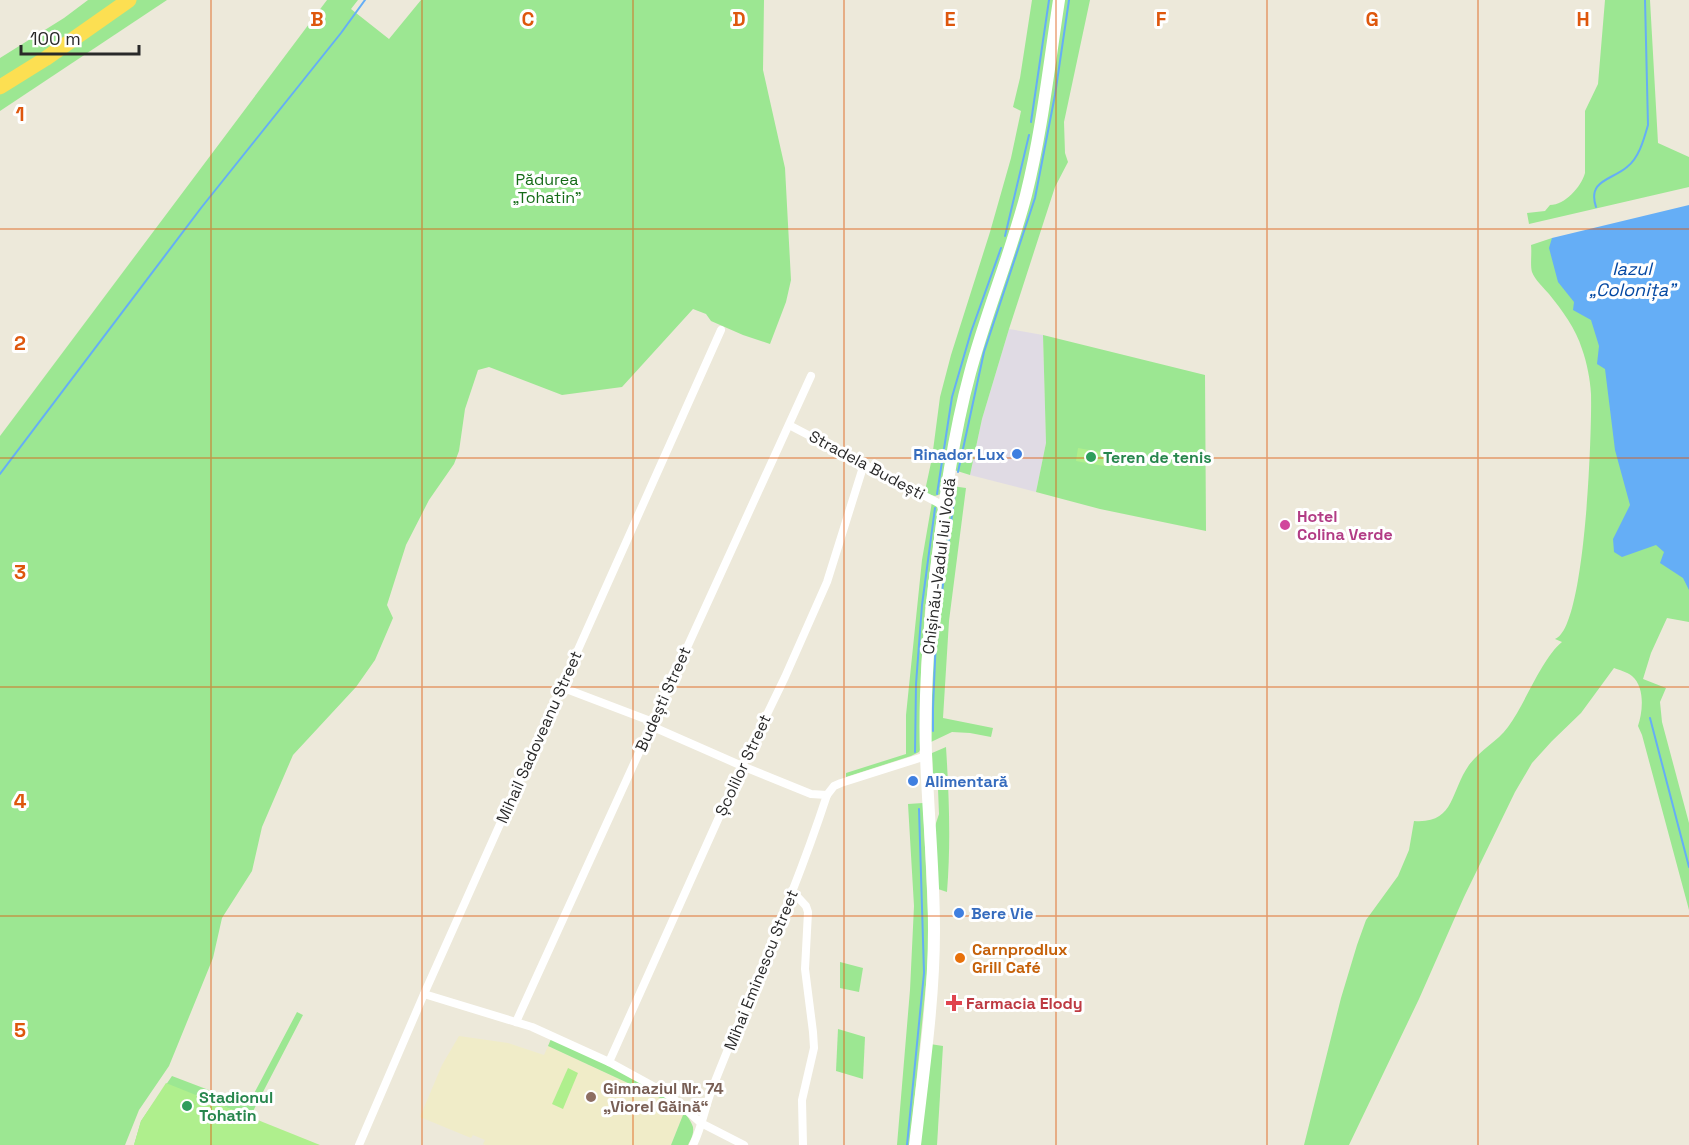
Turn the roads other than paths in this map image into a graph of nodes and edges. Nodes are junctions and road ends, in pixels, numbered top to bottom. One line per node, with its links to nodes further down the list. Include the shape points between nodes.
1 (129, 0): 3 (highway)
2 (1059, 0): 8 (main road, Chișinău-Vadul lui Vodă, via 1033,163 1017,229 969,374)
3 (0, 87)
4 (721, 330): 9 (street, Mihail Sadoveanu Street)
5 (811, 376): 6 (street, Budești Street)
6 (789, 425): 7 (street, Stradela Budești); 10 (street, Budești Street)
7 (864, 464): 8 (street, Stradela Budești); 12 (street, Școlilor Street, via 827,582)
8 (944, 506): 11 (main road, Chișinău-Vadul lui Vodă, via 928,647)
9 (561, 687): 10 (street); 15 (street, Mihail Sadoveanu Street)
10 (652, 724): 12 (street); 16 (street, Budești Street)
11 (926, 756): 13 (street, via 841,783); 23 (main road, Chișinău-Vadul lui Vodă, via 933,956)
12 (742, 766): 13 (street, via 811,794); 17 (street, Școlilor Street)
13 (827, 795): 14 (street, Mihai Eminescu Street)
14 (794, 892): 18 (street, Mihai Eminescu Street, via 711,1090); 22 (street, via 808,912 805,969 814,1048 802,1100)
15 (424, 994): 16 (street); 19 (street, Mihail Sadoveanu Street)
16 (516, 1022): 17 (street)
17 (609, 1062): 18 (street, via 662,1091)
18 (701, 1123): 20 (street, Mihai Eminescu Street); 21 (street)
19 (359, 1145)
20 (693, 1145)
21 (744, 1145)
22 (803, 1145)
23 (915, 1145)

